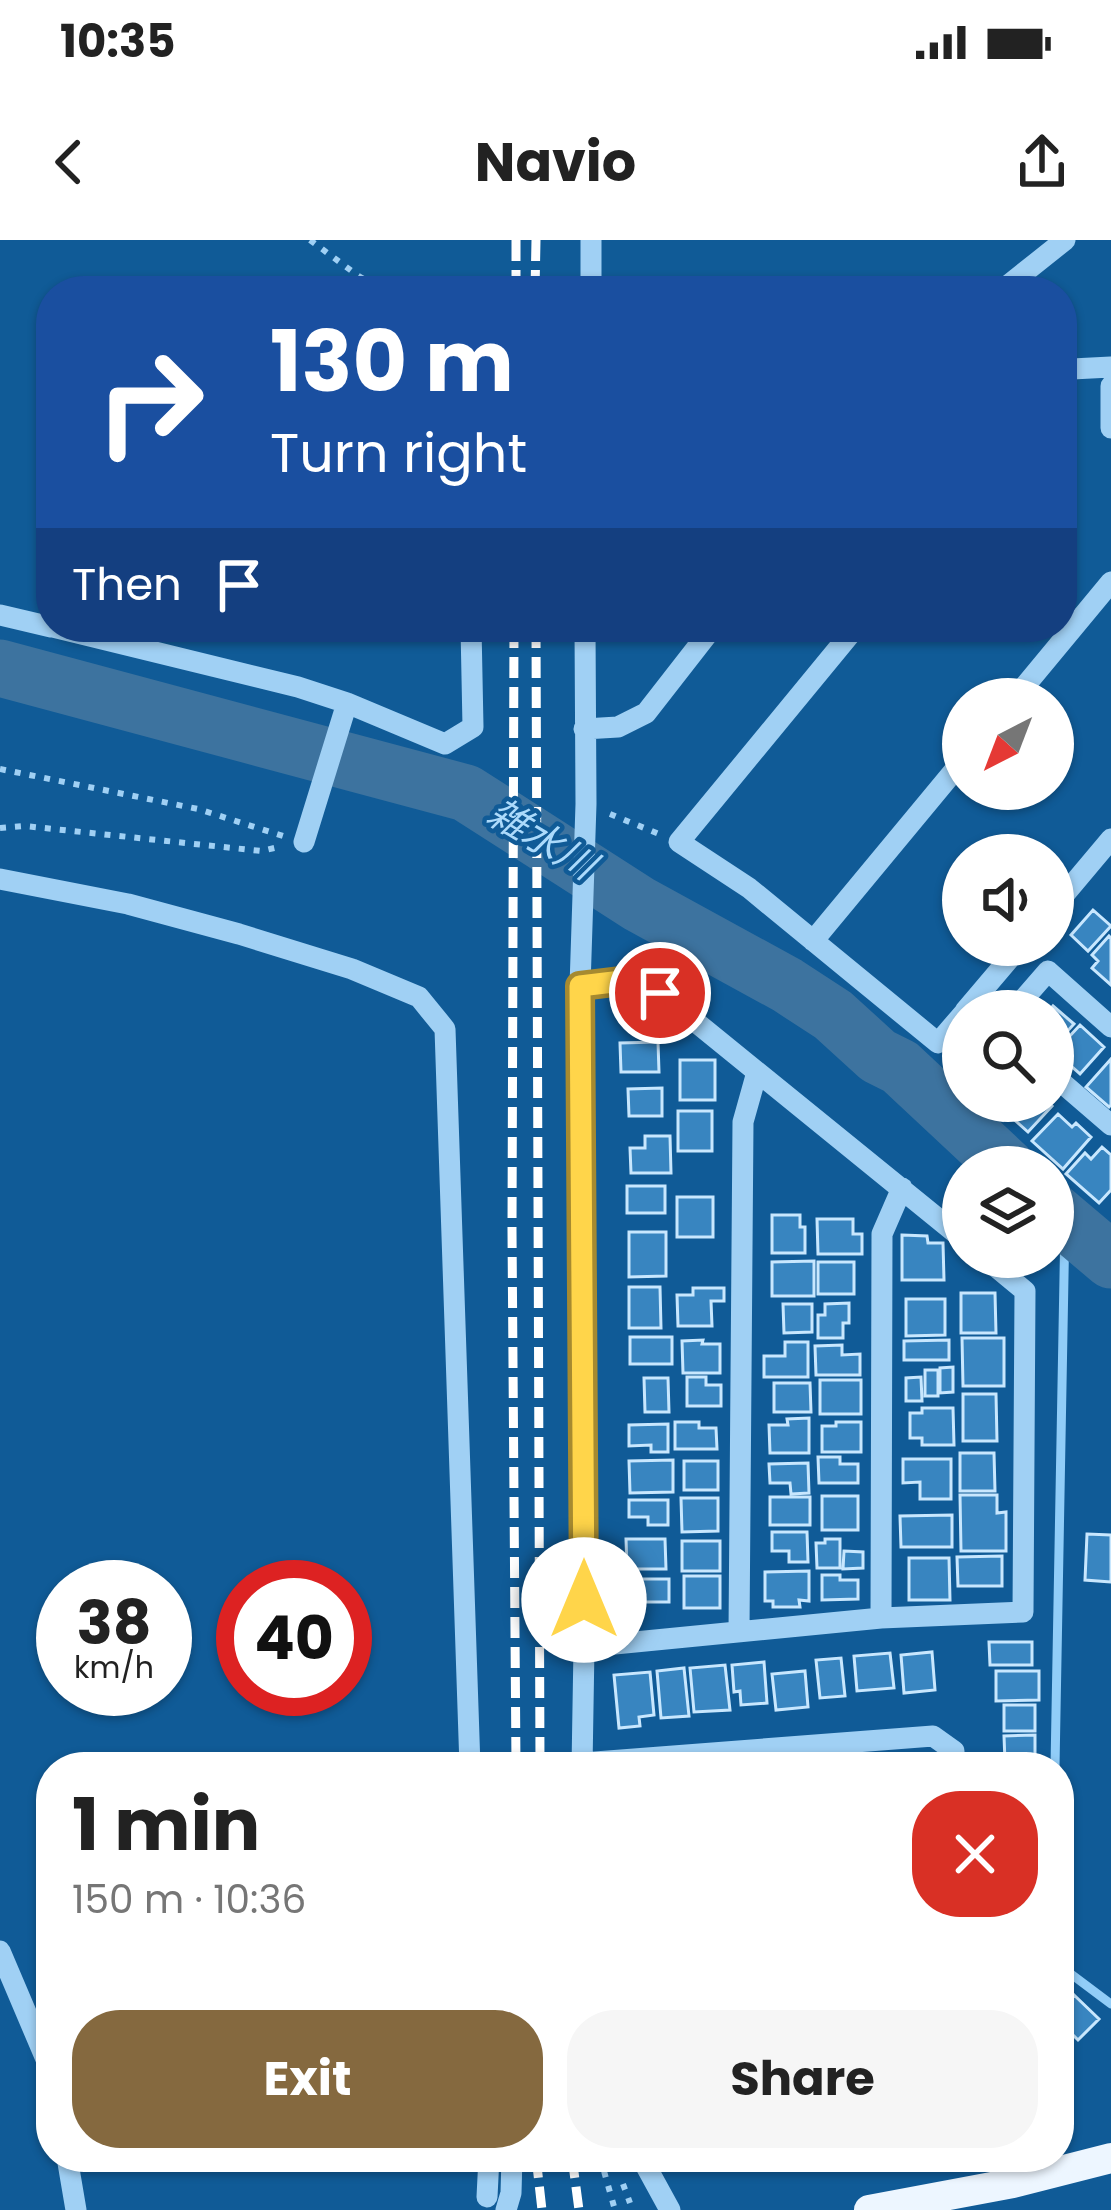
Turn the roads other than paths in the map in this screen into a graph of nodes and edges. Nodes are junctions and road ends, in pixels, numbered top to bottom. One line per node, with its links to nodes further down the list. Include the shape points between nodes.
1 (591, 240): 3 (street)
2 (1064, 240): 4 (street)
3 (591, 276)
4 (1020, 276)
5 (1111, 368): 6 (street)
6 (1077, 369)
7 (1111, 386): 8 (street)
8 (1111, 428)
9 (1111, 582): 12 (street)
10 (0, 615): 11 (street)
11 (36, 623)
12 (1077, 623)
13 (114, 642): 20 (street)
14 (471, 642): 20 (street, via 473,728 445,744)
15 (585, 642): 21 (street)
16 (701, 642): 21 (street, via 646,713 618,727)
17 (840, 642): 29 (street, via 679,842)
18 (1061, 642): 19 (street)
19 (1031, 678)
20 (347, 704): 24 (street)
21 (584, 729): 31 (street)
22 (942, 785): 29 (street)
23 (1111, 839): 25 (street)
24 (304, 842)
25 (1093, 861): 27 (street); 28 (street)
26 (0, 879): 47 (street, via 128,904 352,969 419,997 445,1029)
27 (1111, 879)
28 (1074, 883)
29 (813, 941): 37 (street)
30 (1004, 966): 32 (street)
31 (580, 986): 38 (street, via 630,980 660,993); 46 (street)
32 (985, 990)
33 (1031, 990): 34 (street, via 1048,971)
34 (1069, 990)
35 (1074, 994): 36 (street)
36 (1111, 1027)
37 (942, 1039)
38 (757, 1072): 41 (street); 45 (street, via 743,1122)
39 (1074, 1093): 40 (street)
40 (1111, 1125)
41 (902, 1188): 42 (street); 44 (street, via 881,1234)
42 (942, 1221)
43 (1009, 1278): 44 (street, via 1025,1291 1023,1612)
44 (881, 1618): 45 (street)
45 (739, 1632): 46 (street)
46 (584, 1647): 48 (street)
47 (469, 1752)
48 (582, 1752)
49 (739, 1752): 50 (street, via 933,1736)
50 (954, 1752)
51 (0, 1951): 52 (street)
52 (36, 2036)
53 (1111, 2158): 54 (main road)
54 (1074, 2167)
55 (70, 2172): 61 (street)
56 (492, 2172): 60 (street)
57 (512, 2172): 60 (street, via 512,2193)
58 (649, 2172): 62 (street)
59 (1054, 2172): 63 (main road)
60 (497, 2204)
61 (76, 2210)
62 (670, 2210)
63 (869, 2210)

